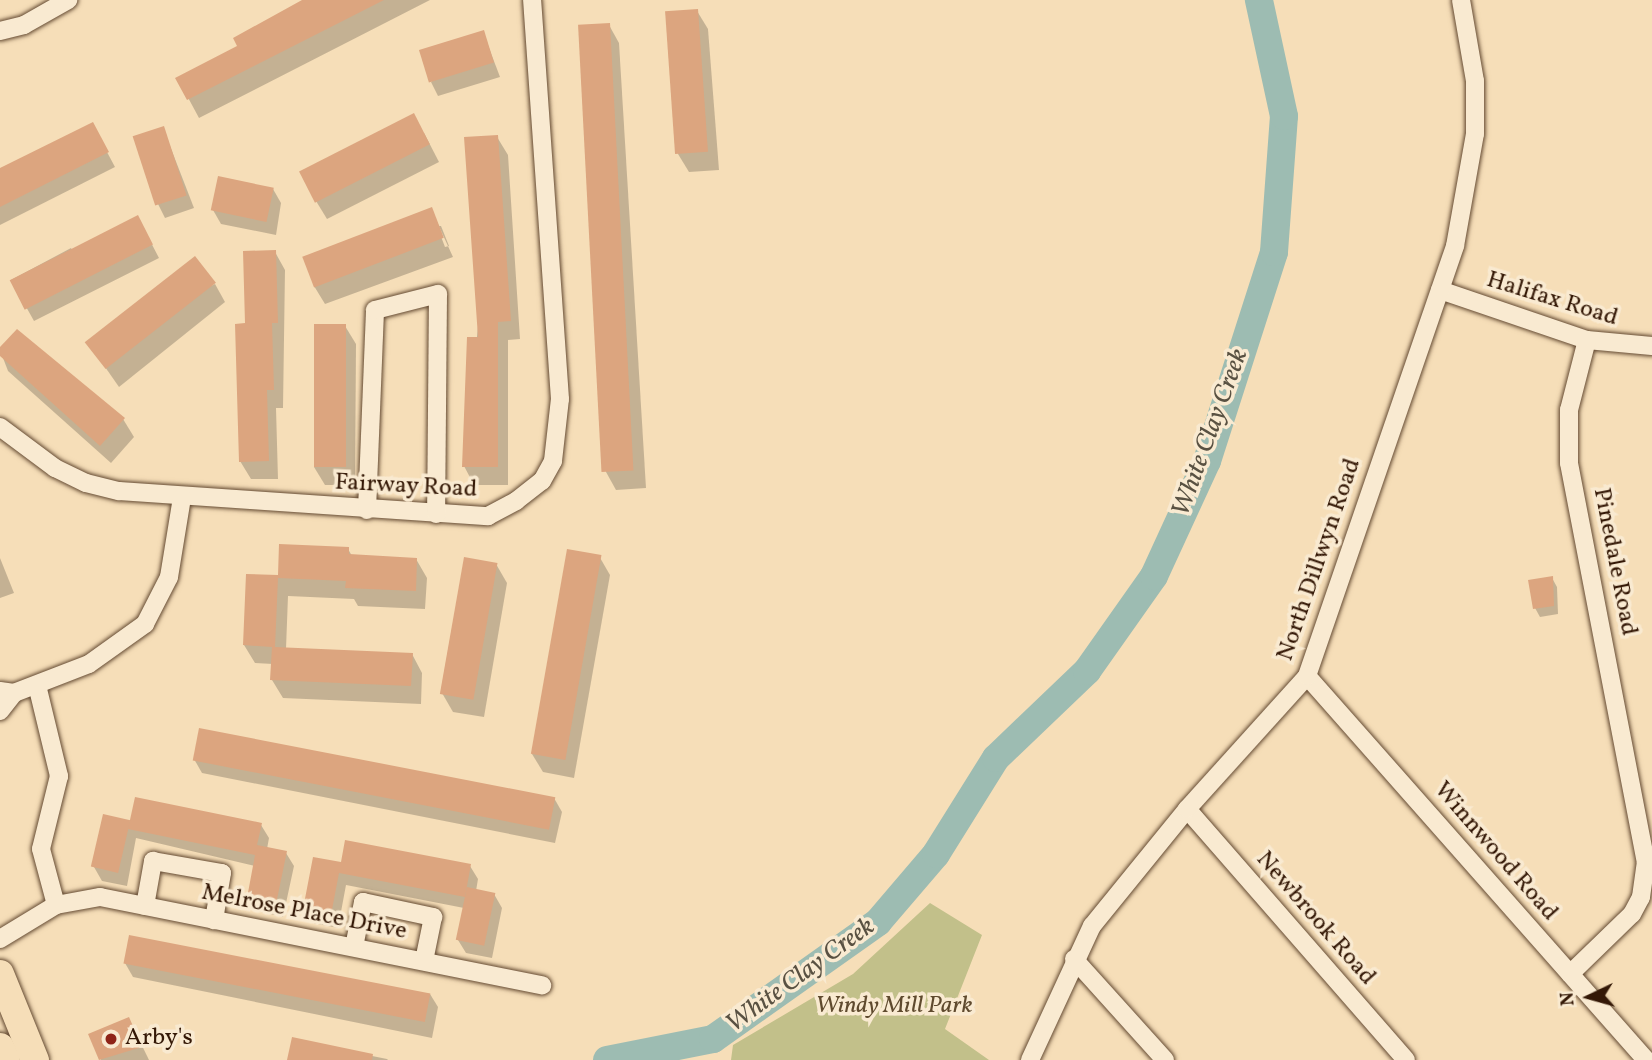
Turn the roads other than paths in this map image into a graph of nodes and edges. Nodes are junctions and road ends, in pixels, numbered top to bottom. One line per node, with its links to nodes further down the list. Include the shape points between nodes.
1 (68, 0): 4 (street, via 24,24)
2 (532, 0): 11 (street, Fairway Road, via 559,434 542,481 516,501 488,516)
3 (1461, 0): 5 (street, North Dillwyn Road, via 1475,80 1475,134 1455,246)
4 (0, 31)
5 (1440, 290): 6 (street, Halifax Road); 12 (street, North Dillwyn Road)
6 (1587, 340): 7 (street, Halifax Road); 25 (street, Pinedale Road, via 1569,410 1569,463 1646,863 1641,897 1632,914)
7 (1652, 346)
8 (0, 426): 9 (street, Fairway Road, via 55,468 86,483)
9 (182, 498): 10 (street, Fairway Road); 13 (street, via 169,577 145,624 106,655)
10 (367, 510): 11 (street, Fairway Road); 11 (street, via 375,310 438,294)
11 (436, 514)
12 (1307, 676): 16 (street, North Dillwyn Road); 25 (street, Winnwood Road)
13 (37, 685): 14 (street); 17 (street, via 59,776 41,849)
14 (7, 692): 15 (street)
15 (0, 711)
16 (1187, 809): 22 (street, North Dillwyn Road, via 1092,926); 32 (street, Newbrook Road)
17 (56, 905): 18 (street, Melrose Place Drive, via 100,897); 20 (street, Melrose Place Drive)
18 (145, 906): 19 (street, Melrose Place Drive); 19 (street, via 153,861 222,873)
19 (214, 920): 21 (street, Melrose Place Drive)
20 (0, 939)
21 (354, 947): 23 (street, Melrose Place Drive); 23 (street, via 363,902 433,917)
22 (1074, 959): 30 (street, North Dillwyn Road); 31 (street)
23 (424, 961): 26 (street, Melrose Place Drive)
24 (0, 974): 29 (main road)
25 (1570, 974): 33 (street, Winnwood Road)
26 (542, 985)
27 (0, 1047): 28 (main road)
28 (6, 1060)
29 (35, 1060)
30 (1030, 1060)
31 (1165, 1060)
32 (1406, 1060)
33 (1646, 1060)

